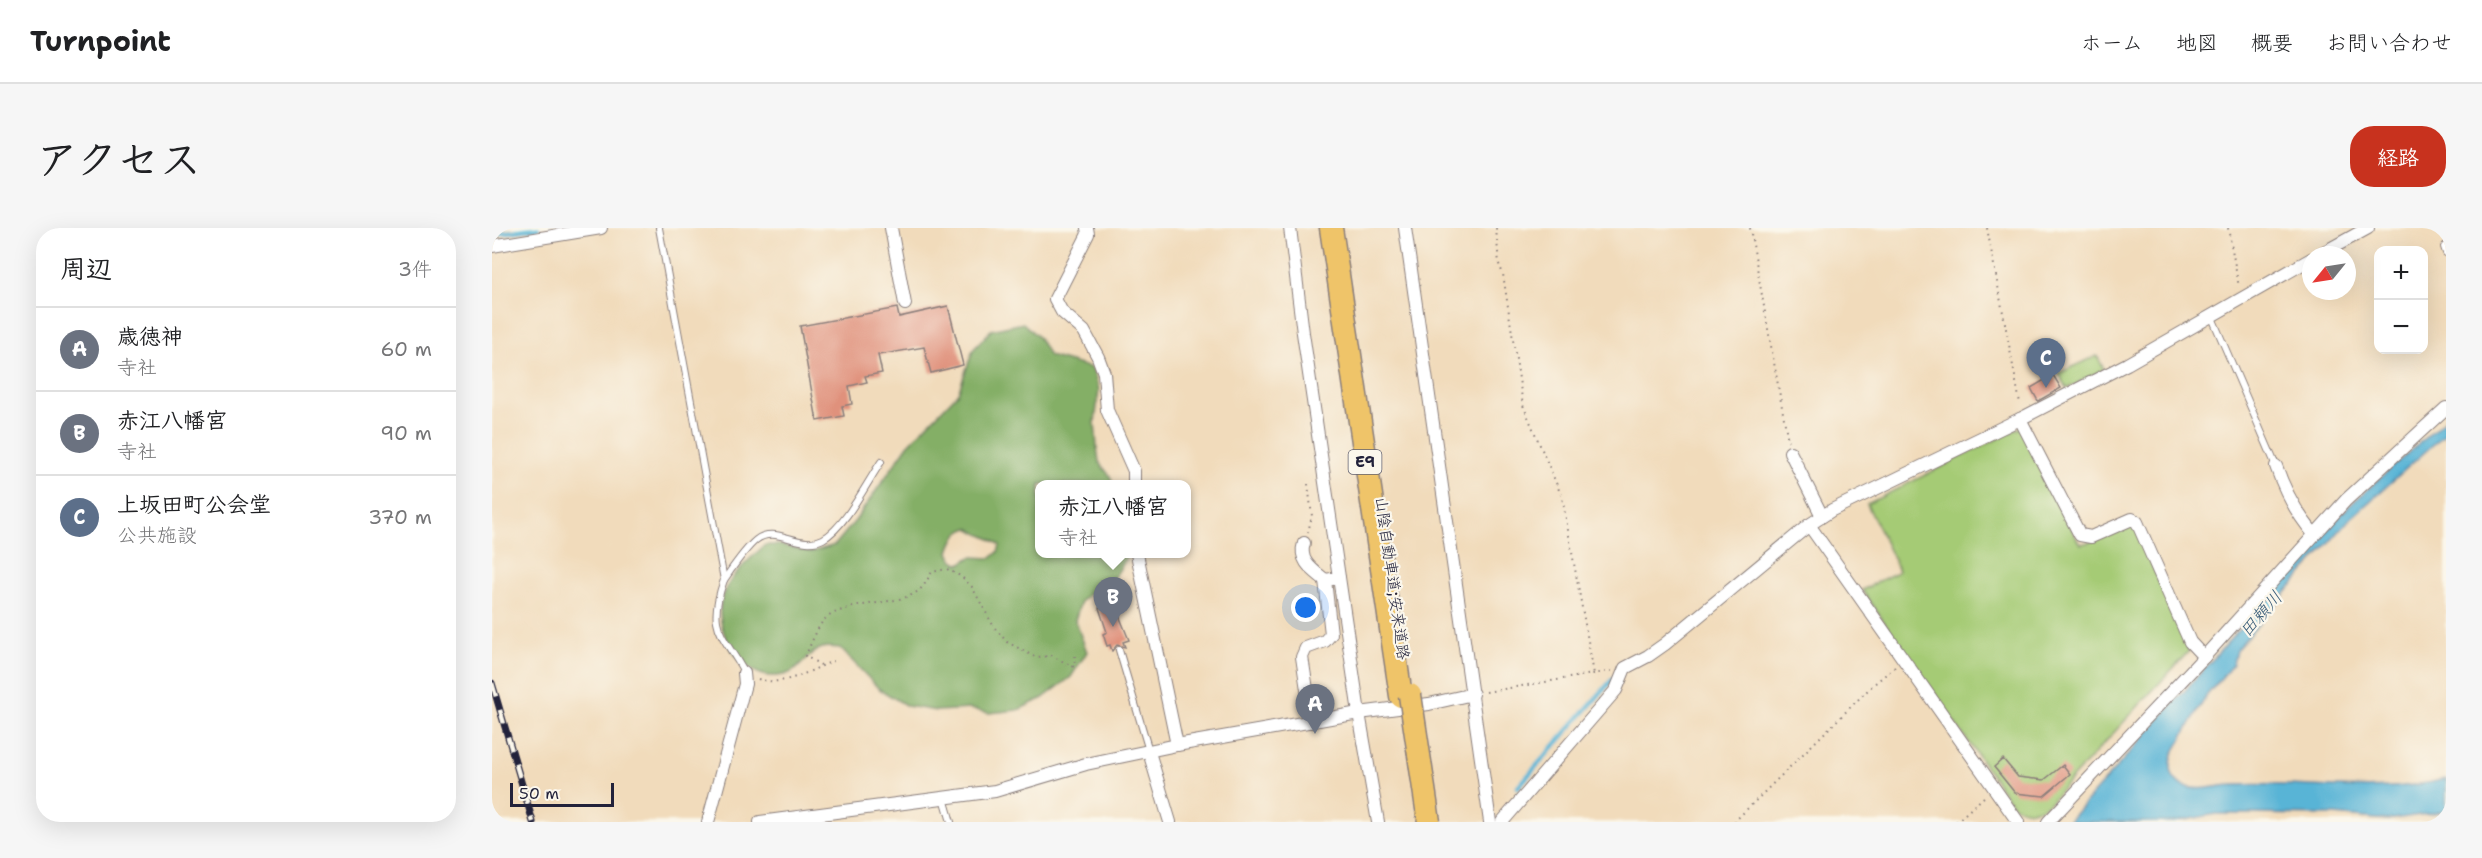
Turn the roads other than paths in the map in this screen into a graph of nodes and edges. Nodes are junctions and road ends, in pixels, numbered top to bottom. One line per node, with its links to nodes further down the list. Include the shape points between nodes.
1 (601, 228): 11 (street)
2 (659, 228): 29 (lane)
3 (891, 228): 15 (street)
4 (1087, 228): 22 (street, via 1088,234 1055,298 1095,351 1104,373 1107,410 1134,471)
5 (1290, 228): 28 (street)
6 (1331, 228): 35 (highway, 山陰自動車道;安来道路 / E9)
7 (1341, 228): 35 (highway, 山陰自動車道;安来道路 / E9)
8 (1405, 228): 34 (street)
9 (2368, 228): 12 (street)
10 (2446, 245): 13 (lane)
11 (492, 246)
12 (2335, 246)
13 (2446, 253)
14 (2302, 264): 16 (street)
15 (905, 304)
16 (2211, 315): 18 (street, via 2127,364); 21 (lane)
17 (2446, 408): 25 (street)
18 (2021, 418): 23 (street); 32 (street, via 2080,536 2091,537 2132,519 2138,522 2190,642)
19 (1790, 452): 23 (street)
20 (881, 462): 29 (lane, via 846,516 825,538 808,543 771,534 764,536 750,546)
21 (2276, 466): 25 (street, via 2285,491)
22 (1134, 480)
23 (1822, 516): 24 (street)
24 (1809, 525): 49 (street, via 1665,644 1625,668 1616,690); 50 (street)
25 (2314, 534): 32 (street)
26 (1304, 543): 30 (street, via 1304,560)
27 (1138, 558): 38 (street)
28 (1339, 578): 30 (street); 36 (street)
29 (724, 580): 33 (lane, via 718,597 719,634)
30 (1326, 580): 37 (street, via 1331,634 1325,641 1306,648 1302,657)
31 (1119, 650): 39 (lane)
32 (2204, 657): 51 (street)
33 (744, 673): 41 (street, via 745,684)
34 (1473, 694): 36 (street); 48 (street)
35 (1406, 695): 46 (highway, 山陰自動車道;安来道路 / E9); 47 (highway, 山陰自動車道;安来道路 / E9, bridge)
36 (1359, 713): 37 (street); 45 (street)
37 (1312, 722): 38 (street)
38 (1177, 745): 39 (street)
39 (1149, 752): 40 (street, via 1086,764 995,791); 44 (street)
40 (944, 798): 42 (street); 43 (lane)
41 (708, 822)
42 (760, 822)
43 (951, 822)
44 (1170, 822)
45 (1378, 822)
46 (1418, 822)
47 (1429, 822)
48 (1490, 822)
49 (1502, 822)
50 (2018, 822)
51 (2048, 822)

